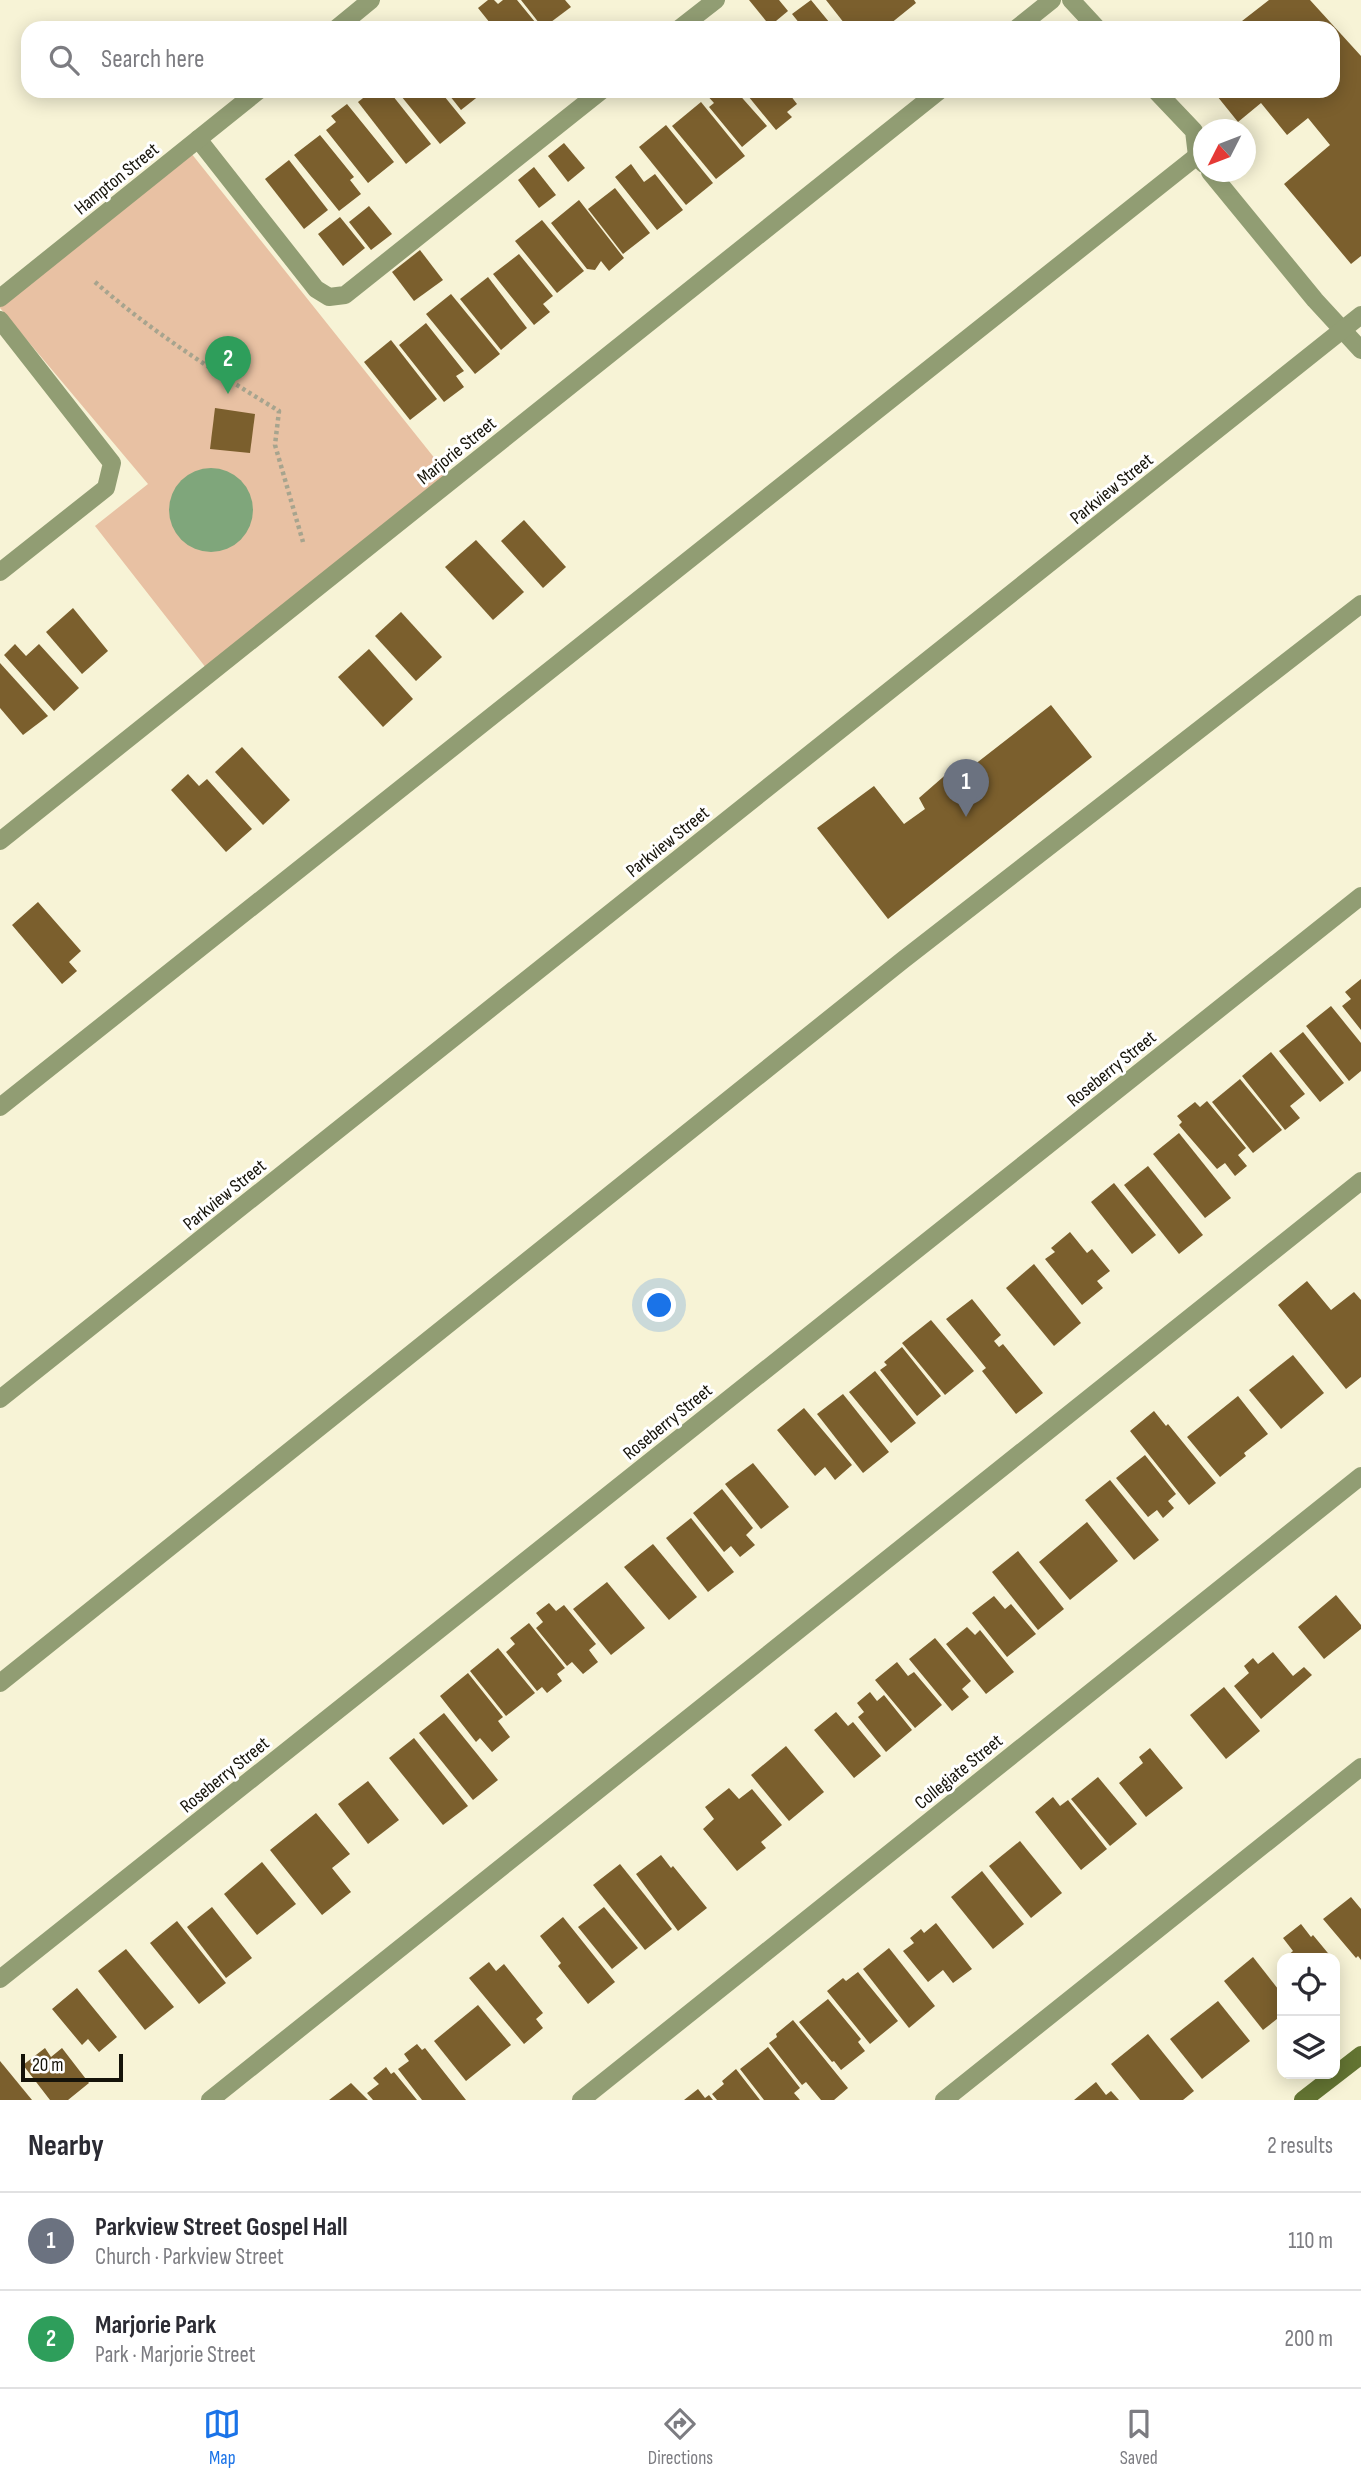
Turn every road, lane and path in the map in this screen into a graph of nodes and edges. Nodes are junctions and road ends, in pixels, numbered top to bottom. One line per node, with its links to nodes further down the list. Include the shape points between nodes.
1 (372, 0): 5 (street)
2 (716, 0): 6 (street)
3 (1052, 0): 7 (street)
4 (1071, 0): 8 (street)
5 (346, 21)
6 (689, 21)
7 (1026, 21)
8 (1090, 21)
9 (249, 98): 14 (street, Hampton Street)
10 (592, 98): 14 (street, via 345,295 329,297 316,289)
11 (930, 98): 26 (street, Marjorie Street)
12 (1163, 98): 13 (street)
13 (1193, 130)
14 (198, 139): 18 (street, Hampton Street)
15 (1193, 166): 28 (street)
16 (1218, 182): 21 (street)
17 (95, 282): 23 (path, via 174,345 279,411 275,444)
18 (0, 298)
19 (1361, 315): 21 (street, Parkview Street)
20 (0, 320): 24 (street, via 112,463 106,488)
21 (1342, 331): 22 (street); 30 (street, Parkview Street)
22 (1361, 350)
23 (303, 542)
24 (0, 572)
25 (1361, 604): 32 (street, via 913,952)
26 (0, 841)
27 (1361, 896): 34 (street, Roseberry Street)
28 (0, 1107)
29 (1361, 1181): 36 (street)
30 (0, 1399)
31 (1361, 1476): 37 (street, Collegiate Street)
32 (0, 1683)
33 (1361, 1767): 38 (street)
34 (0, 1979)
35 (1361, 2055): 39 (main road)
36 (210, 2100)
37 (581, 2100)
38 (943, 2100)
39 (1303, 2100)

